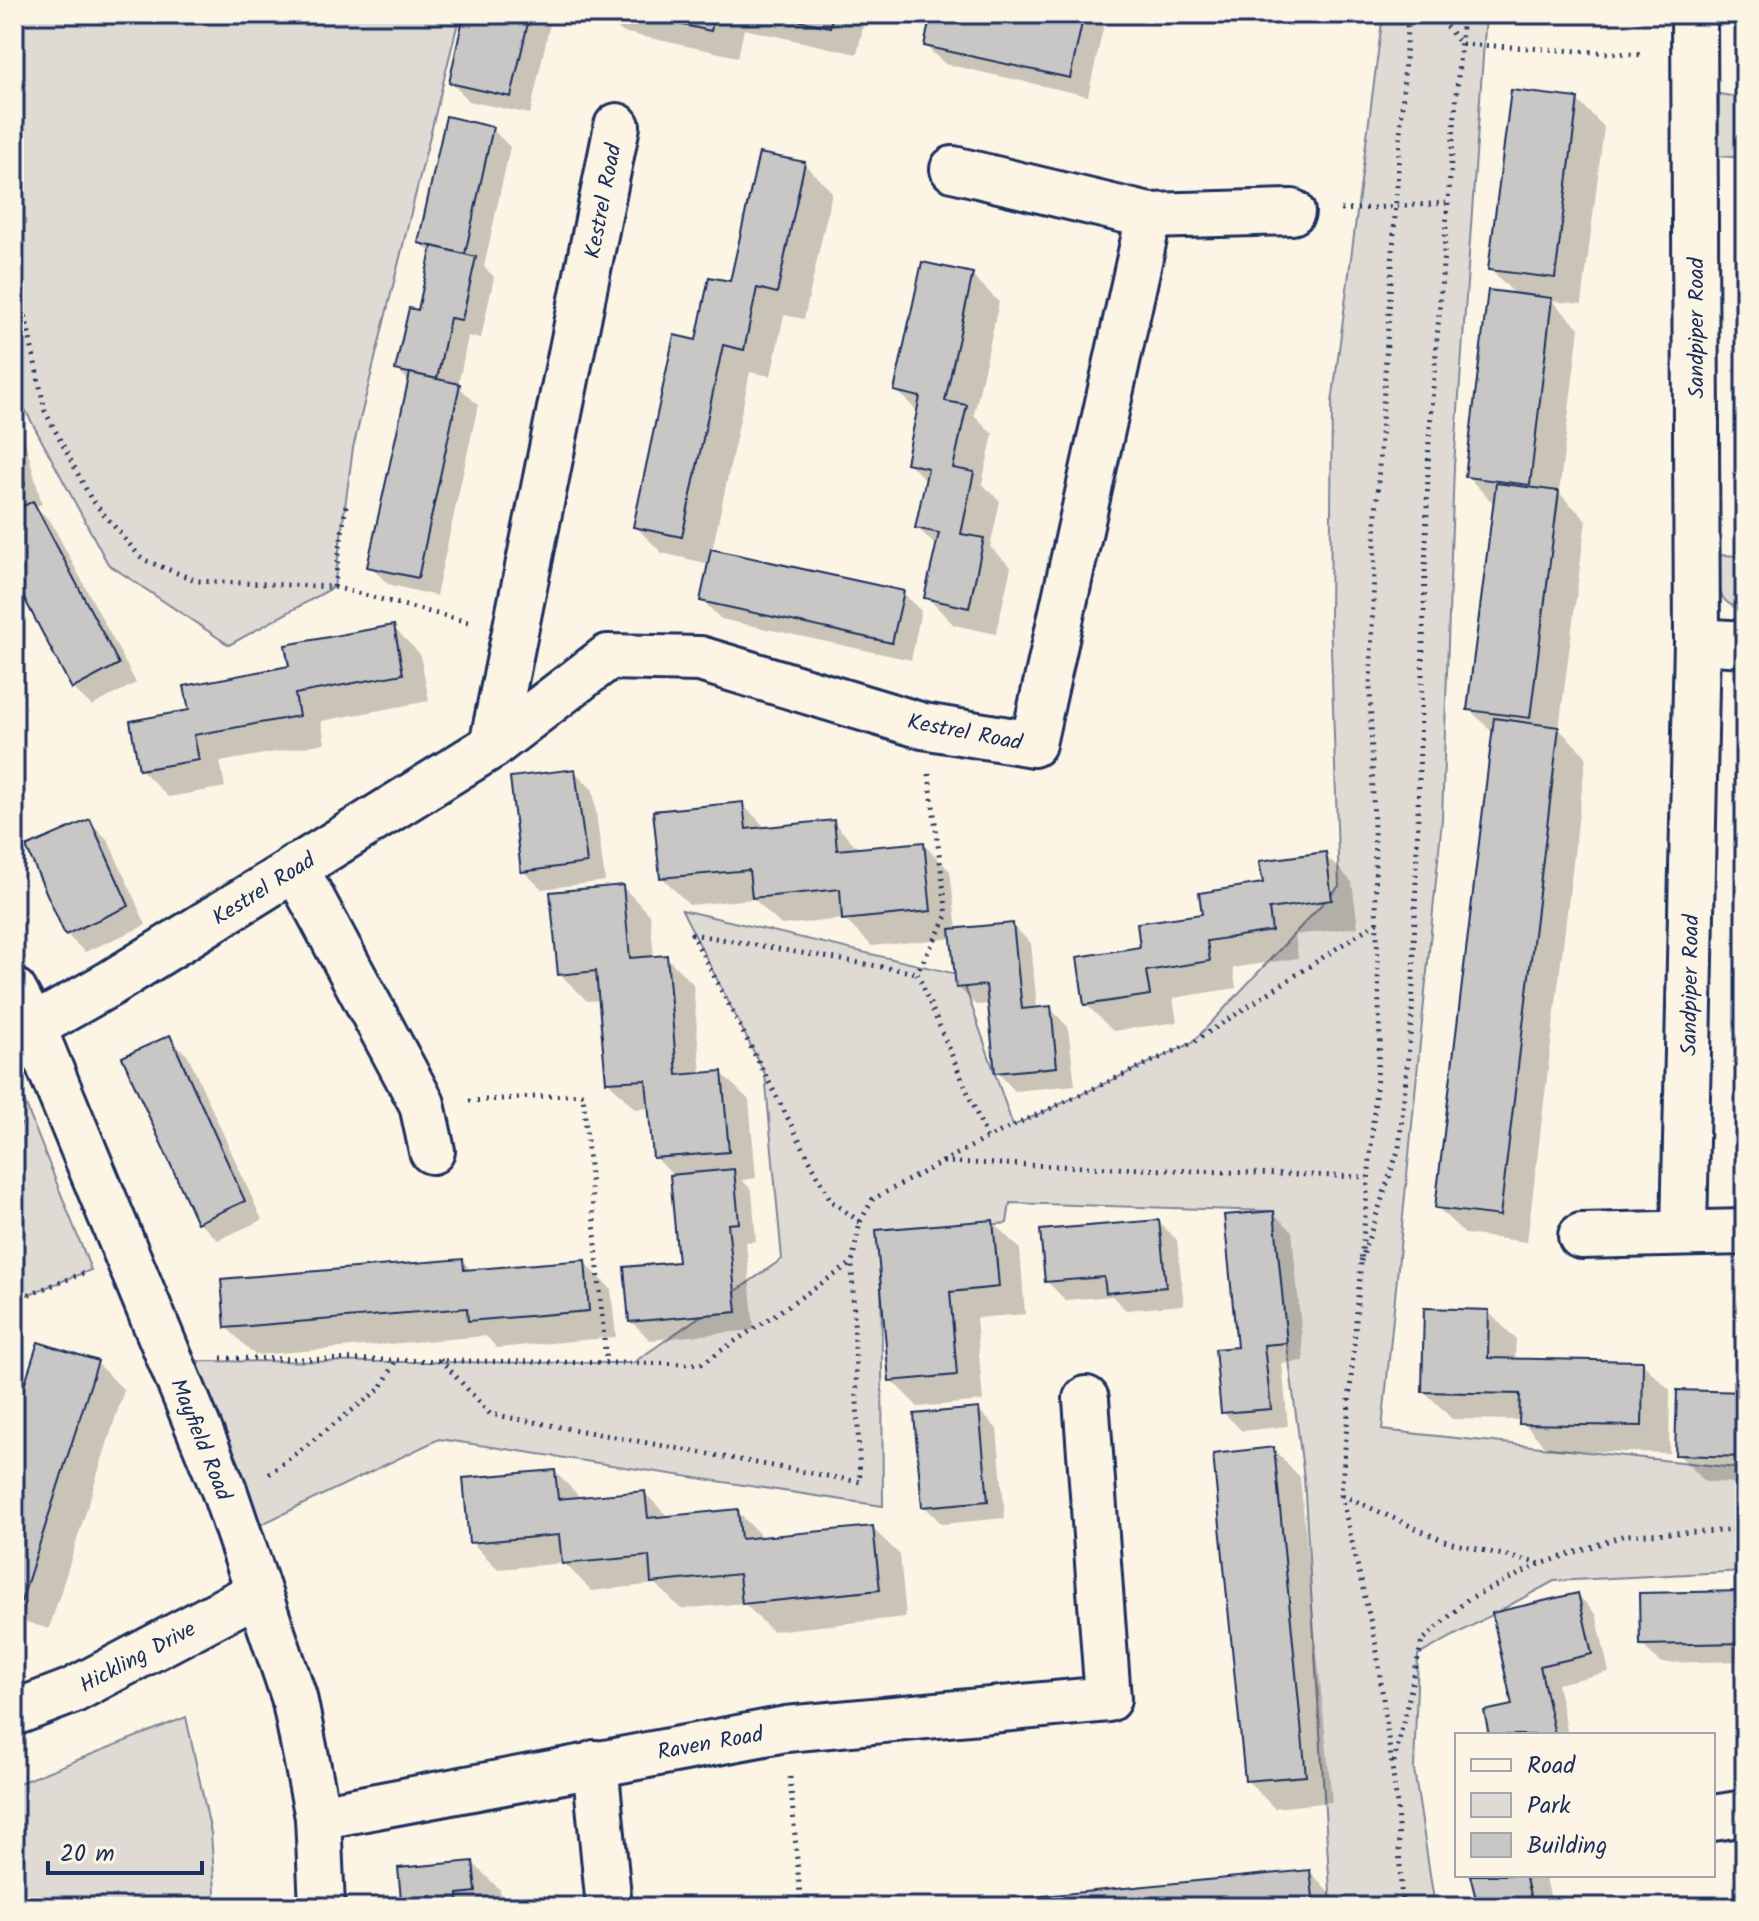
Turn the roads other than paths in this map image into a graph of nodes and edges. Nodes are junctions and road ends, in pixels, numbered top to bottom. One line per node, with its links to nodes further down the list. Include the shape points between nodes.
1 (1694, 14): 6 (street, Sandpiper Road)
2 (617, 126): 8 (street, Kestrel Road)
3 (953, 169): 5 (street)
4 (1292, 212): 5 (street)
5 (1149, 216): 8 (street, Kestrel Road, via 1033,744 923,726 700,659 608,657)
6 (1697, 641): 7 (street); 12 (street, Sandpiper Road)
7 (1745, 644)
8 (492, 746): 9 (street, Kestrel Road)
9 (295, 867): 10 (street, Kestrel Road, via 111,983); 11 (street, via 422,1104)
10 (23, 1009): 16 (street, Mayfield Road, via 224,1490)
11 (432, 1151)
12 (1684, 1232): 13 (street); 14 (street)
13 (1745, 1232)
14 (1581, 1236)
15 (1086, 1399): 18 (street, Raven Road, via 1108,1699 786,1729)
16 (257, 1593): 17 (street, Hickling Drive, via 72,1691); 20 (street, Mayfield Road, via 294,1697)
17 (14, 1713)
18 (595, 1763): 20 (street, Raven Road); 23 (street)
19 (1745, 1813): 21 (street)
20 (318, 1817): 22 (street, Mayfield Road)
21 (1715, 1818)
22 (322, 1907)
23 (609, 1907)

